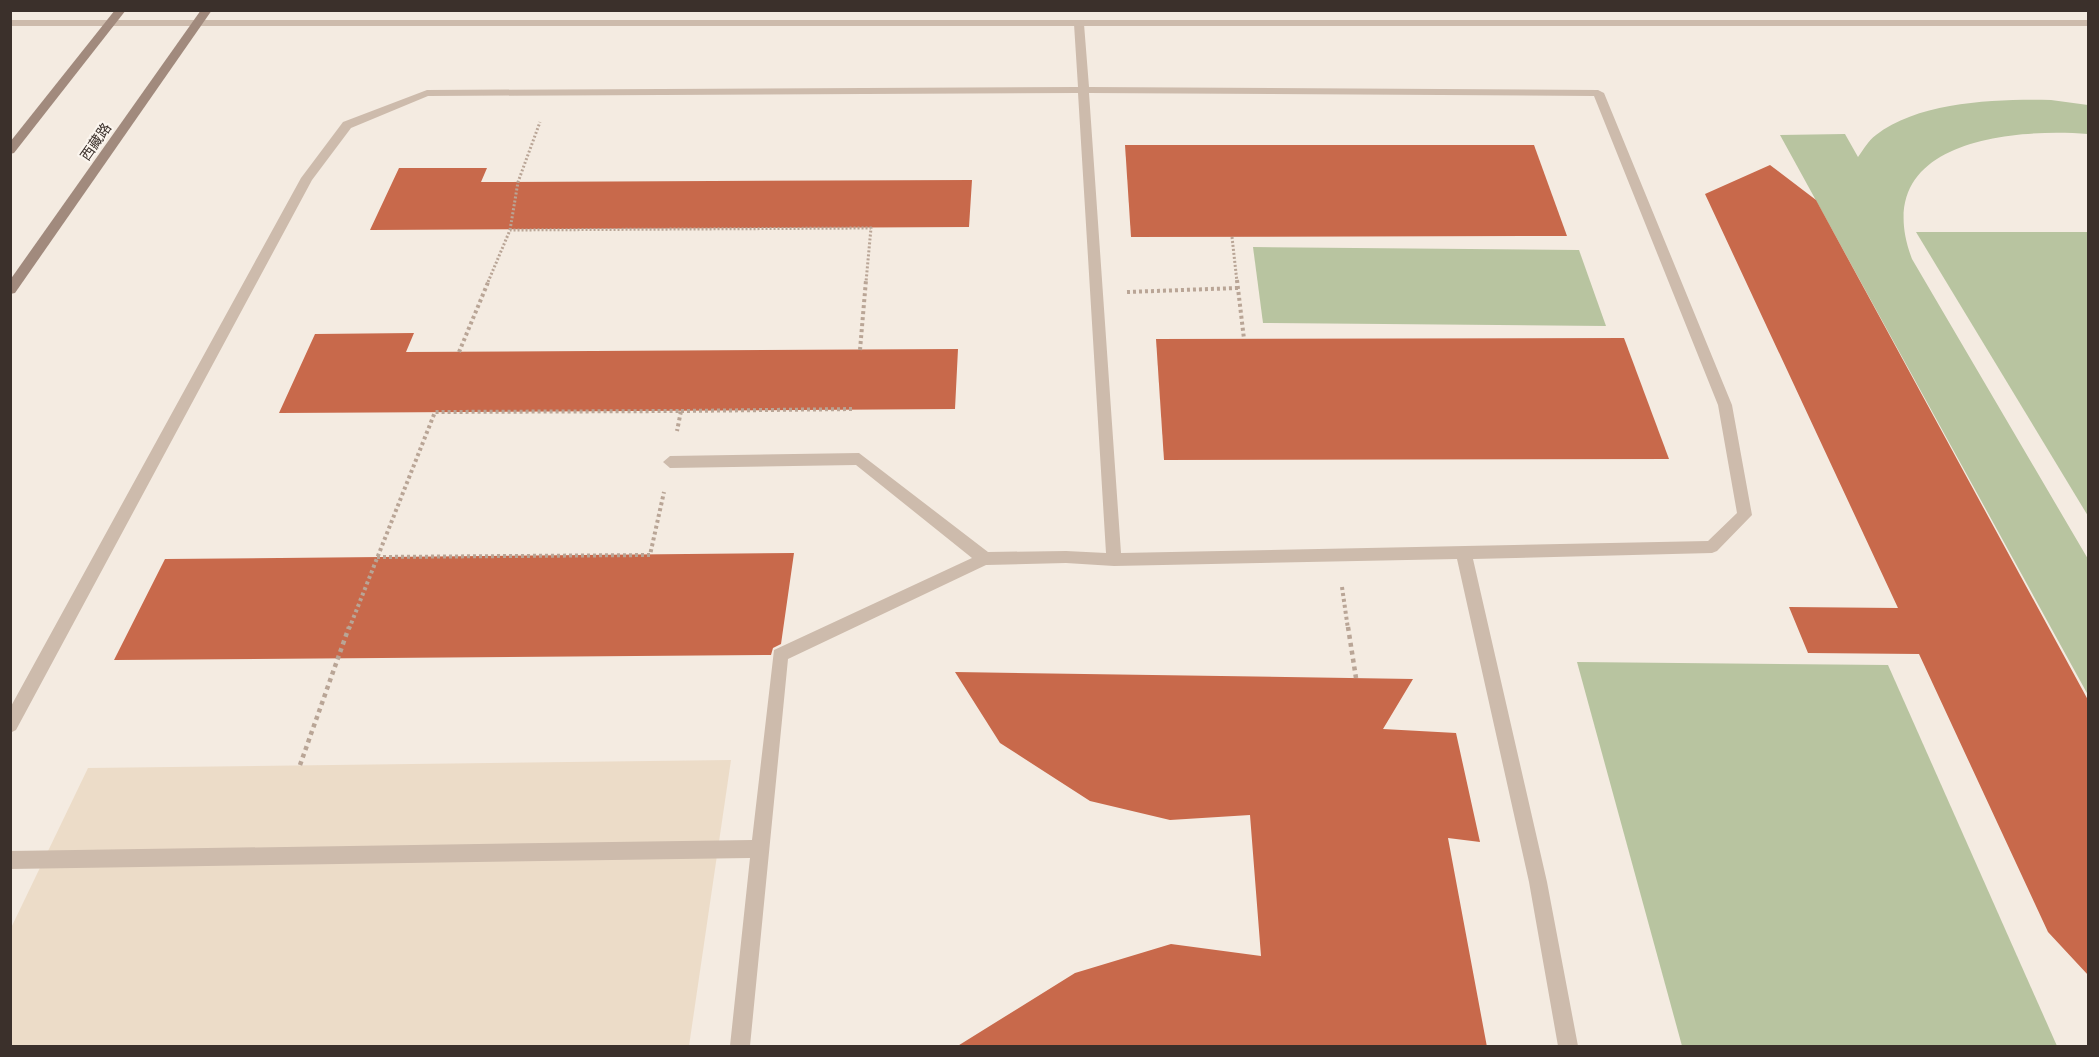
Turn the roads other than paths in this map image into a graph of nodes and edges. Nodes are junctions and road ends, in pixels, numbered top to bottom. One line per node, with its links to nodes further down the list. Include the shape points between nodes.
1 (121, 10): 7 (main road)
2 (207, 10): 5 (main road, 西藏路)
3 (10, 23): 7 (street)
4 (2088, 23): 6 (street)
5 (197, 24): 6 (street); 7 (street); 10 (main road, 西藏路)
6 (1080, 24): 8 (street)
7 (109, 25): 9 (main road)
8 (1084, 90): 12 (street, via 1598,93 1725,405 1745,515 1712,547); 14 (street); 15 (street, via 427,93 347,124 307,178)
9 (10, 150)
10 (10, 290)
11 (670, 462): 13 (street, via 859,459)
12 (1464, 554): 14 (street); 19 (street, via 1538,882)
13 (985, 559): 14 (street); 16 (street, via 780,654)
14 (1114, 560)
15 (10, 725)
16 (758, 849): 17 (street); 18 (street)
17 (10, 860)
18 (740, 1047)
19 (1568, 1047)

